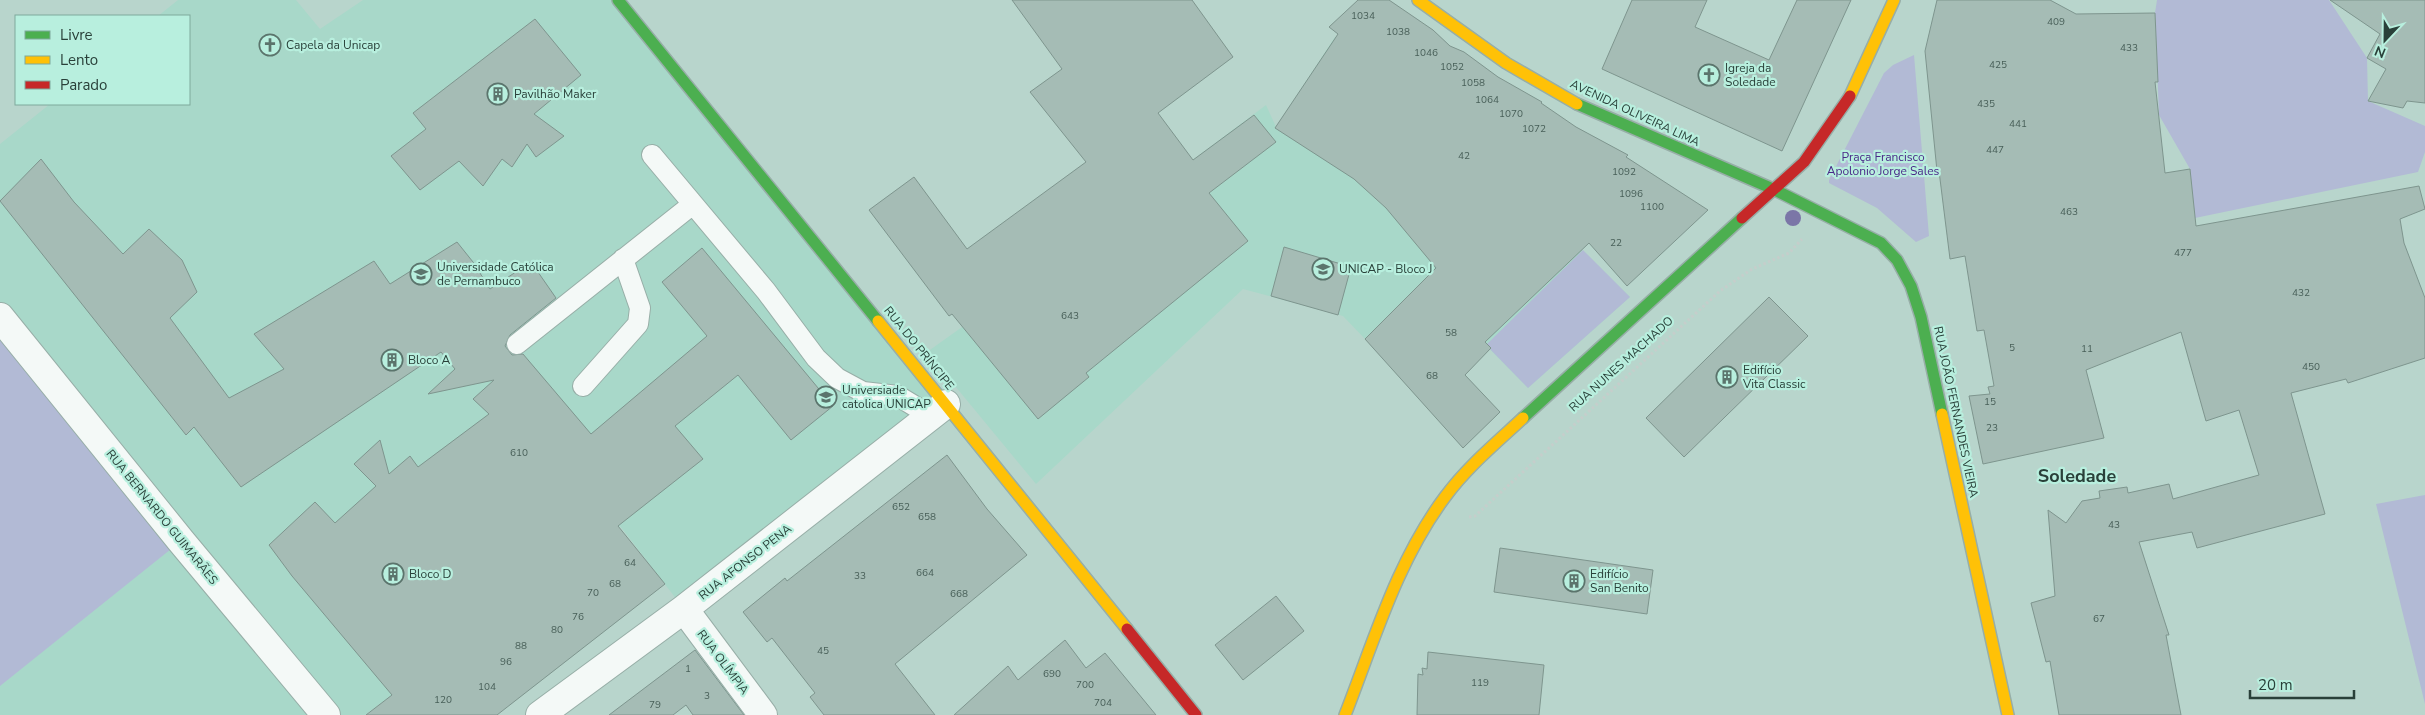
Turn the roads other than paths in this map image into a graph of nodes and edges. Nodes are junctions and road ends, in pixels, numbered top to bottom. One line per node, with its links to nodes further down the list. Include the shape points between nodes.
1 (618, 0): 11 (street, RUA DO PRÍNCIPE)
2 (1418, 0): 5 (street, AVENIDA OLIVEIRA LIMA, via 1506,64 1586,109)
3 (1894, 0): 5 (street, RUA NUNES MACHADO, via 1846,103 1804,162)
4 (652, 155): 6 (lane)
5 (1773, 189): 17 (street, RUA NUNES MACHADO, via 1482,456 1446,495 1407,557); 18 (street, RUA JOÃO FERNANDES VIEIRA, via 1881,243 1908,273 1921,317)
6 (693, 204): 7 (lane); 11 (lane, via 766,291 816,358 837,378 862,392 898,396)
7 (623, 260): 9 (lane); 10 (lane, via 640,308 638,324)
8 (0, 316): 13 (street, RUA BERNARDO GUIMARÃES)
9 (517, 344)
10 (583, 386)
11 (939, 410): 12 (street, RUA AFONSO PENA); 16 (street, RUA DO PRÍNCIPE)
12 (684, 610): 14 (street, RUA AFONSO PENA); 15 (street, RUA OLÍMPIA)
13 (326, 715)
14 (540, 715)
15 (763, 715)
16 (1196, 715)
17 (1344, 715)
18 (2008, 715)

